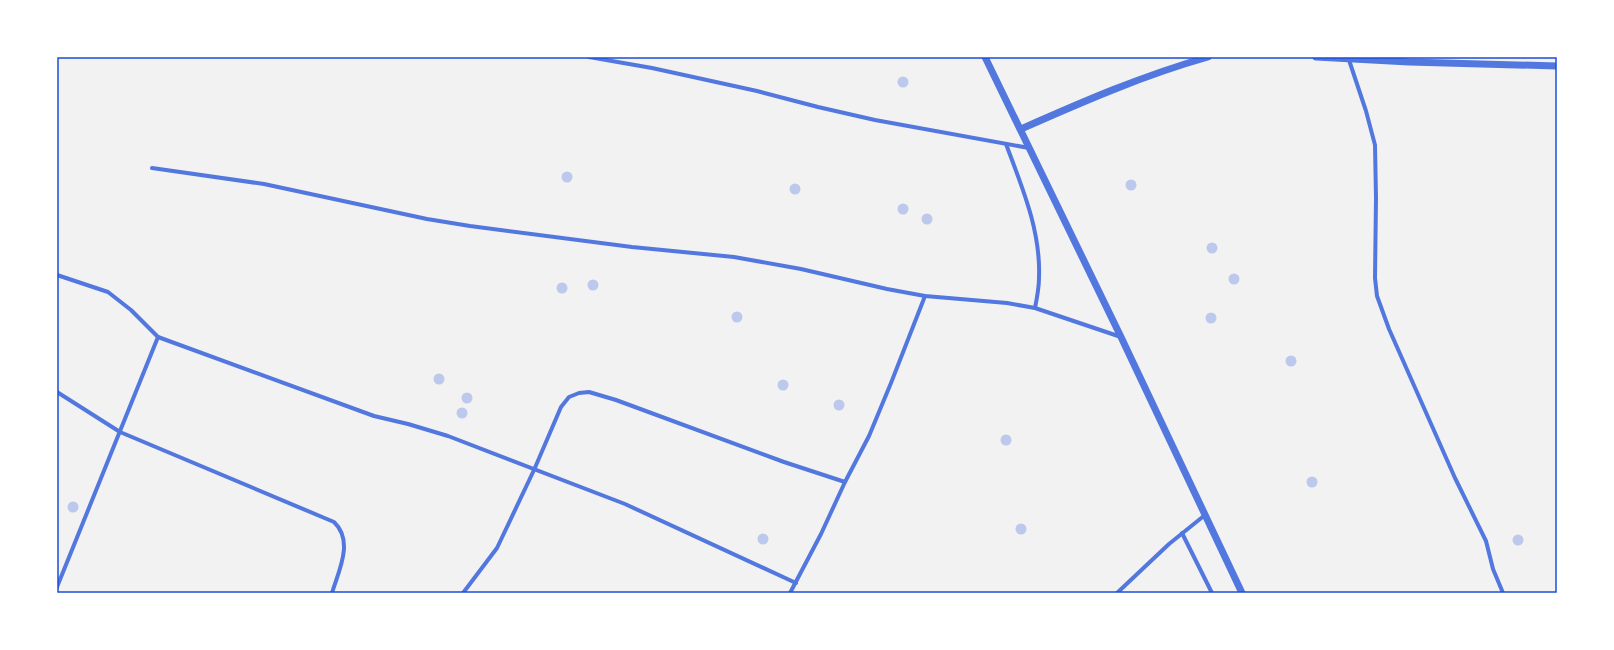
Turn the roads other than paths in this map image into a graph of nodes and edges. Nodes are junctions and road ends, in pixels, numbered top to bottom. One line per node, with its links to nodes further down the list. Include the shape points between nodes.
1 (589, 57): 8 (street, via 757,91 874,120)
2 (985, 57): 7 (street)
3 (1208, 57): 7 (street, via 1101,94)
4 (1316, 57): 5 (street)
5 (1349, 60): 6 (street); 30 (street, via 1375,145 1377,296 1454,478 1486,542)
6 (1557, 66)
7 (1020, 129): 9 (street)
8 (1006, 144): 9 (street); 13 (street, via 1027,201 1034,229 1039,278)
9 (1030, 148): 15 (street)
10 (152, 168): 12 (street, via 264,184 420,218 470,226 771,263)
11 (57, 275): 14 (street, via 108,292 131,310)
12 (925, 296): 13 (street); 19 (street, via 891,383)
13 (1035, 308): 15 (street)
14 (158, 337): 17 (street); 18 (street, via 346,407 448,436)
15 (1121, 337): 20 (street)
16 (57, 392): 17 (street)
17 (120, 432): 23 (street); 24 (street, via 334,522 343,533 345,548)
18 (534, 470): 19 (street, via 561,407 570,397 589,392); 22 (street, via 625,504); 25 (street, via 497,548)
19 (845, 482): 22 (street)
20 (1205, 515): 21 (street); 29 (street)
21 (1182, 533): 27 (street); 28 (street)
22 (796, 583): 26 (street)
23 (57, 587)
24 (332, 593)
25 (463, 593)
26 (790, 593)
27 (1117, 593)
28 (1212, 593)
29 (1242, 593)
30 (1503, 593)

